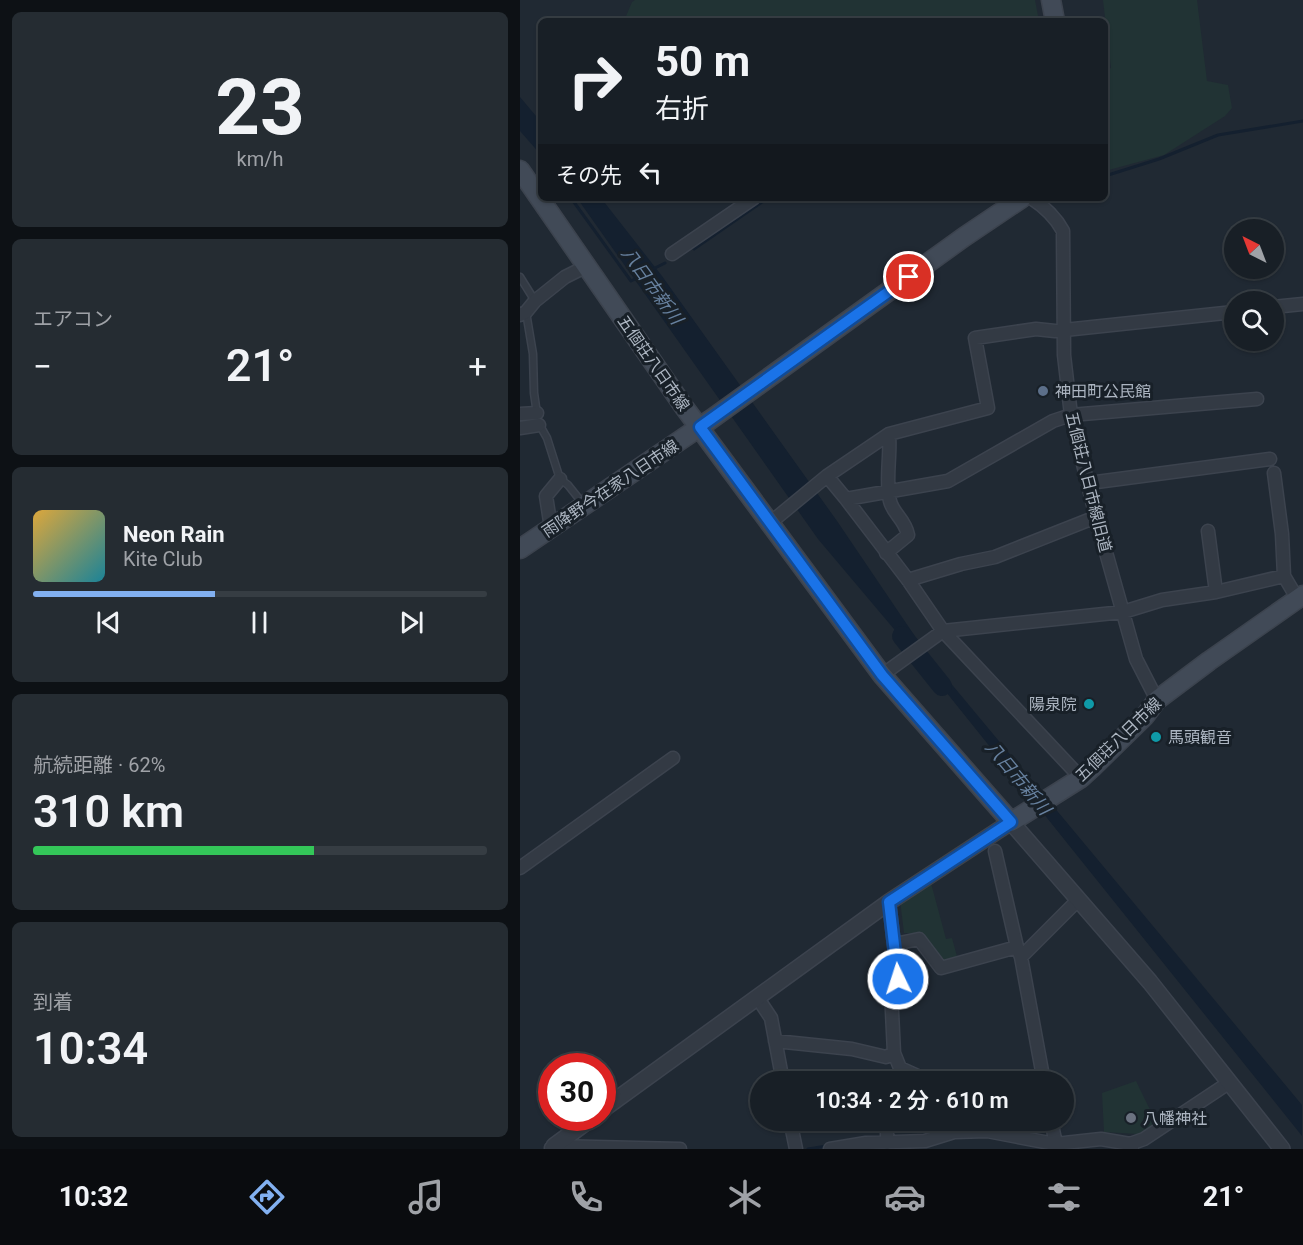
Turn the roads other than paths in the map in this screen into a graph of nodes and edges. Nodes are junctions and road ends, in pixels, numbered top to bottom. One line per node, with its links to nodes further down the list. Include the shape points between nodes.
1 (1051, 0): 2 (main road)
2 (1054, 18)
3 (520, 170): 4 (main road, 五個荘八日市線)
4 (538, 196)
5 (542, 201): 10 (main road, 五個荘八日市線)
6 (750, 201): 9 (street)
7 (1018, 201): 22 (main road, 雨降野今在家八日市線)
8 (1036, 201): 17 (street, 五個荘八日市線旧道, via 1057,219 1063,231)
9 (672, 254)
10 (587, 266): 12 (street); 22 (main road, 五個荘八日市線)
11 (520, 277): 12 (lane)
12 (535, 301): 16 (street)
13 (1303, 304): 14 (street)
14 (1284, 306)
15 (1224, 313): 17 (street)
16 (523, 314): 21 (lane, via 534,354)
17 (1063, 330): 20 (street, 五個荘八日市線旧道); 24 (street, via 1036,329 975,338 988,408)
18 (1257, 399): 20 (street)
19 (520, 414): 21 (street)
20 (1071, 415): 29 (street, 五個荘八日市線旧道); 30 (street, via 1053,421 948,481)
21 (538, 419): 23 (street); 28 (lane)
22 (705, 424): 32 (main road, 雨降野今在家八日市線); 34 (main road, 五個荘八日市線)
23 (520, 428)
24 (889, 434): 27 (street); 30 (street)
25 (1270, 459): 29 (street)
26 (1274, 473): 39 (street)
27 (827, 477): 31 (street); 34 (street)
28 (560, 479): 32 (lane); 35 (street, via 546,496)
29 (1089, 483): 33 (street, 五個荘八日市線旧道)
30 (889, 492): 31 (street); 38 (street, via 890,502 906,525 908,535)
31 (846, 499): 38 (street)
32 (584, 505): 35 (main road, 雨降野今在家八日市線)
33 (1096, 517): 40 (street, via 995,557); 43 (street, 五個荘八日市線旧道)
34 (770, 523): 45 (main road, 五個荘八日市線)
35 (552, 528): 37 (main road, 雨降野今在家八日市線)
36 (1208, 531): 41 (street)
37 (520, 549)
38 (886, 553): 40 (street)
39 (1284, 576): 41 (street); 42 (street)
40 (908, 580): 44 (street)
41 (1216, 592): 43 (street, via 1162,600)
42 (1300, 597): 46 (main road, 五個荘八日市線)
43 (1123, 612): 44 (street); 46 (street, 五個荘八日市線旧道, via 1136,658)
44 (943, 631): 45 (street); 48 (street)
45 (882, 675): 49 (main road, 五個荘八日市線)
46 (1157, 700): 48 (main road, 五個荘八日市線)
47 (673, 758): 51 (street)
48 (1081, 778): 49 (main road, 五個荘八日市線)
49 (1011, 822): 52 (street); 53 (street)
50 (995, 851): 55 (street)
51 (520, 868)
52 (1078, 900): 55 (street); 64 (street)
53 (889, 902): 54 (street); 56 (street)
54 (895, 944): 55 (street, via 919,939 941,968); 58 (street, via 898,979 891,991)
55 (1019, 952): 63 (street)
56 (757, 997): 57 (street, via 770,1018); 65 (street)
57 (775, 1041): 58 (street, via 853,1049 886,1057); 60 (street)
58 (894, 1053): 59 (street)
59 (900, 1068): 61 (street); 62 (street)
60 (781, 1071)
61 (899, 1071)
62 (907, 1071)
63 (1042, 1071)
64 (1230, 1082): 74 (street); 80 (street)
65 (616, 1100)
66 (574, 1131): 75 (street)
67 (792, 1131): 78 (street)
68 (886, 1131): 72 (street)
69 (957, 1131): 73 (street)
70 (987, 1131): 76 (street)
71 (1053, 1131): 76 (street)
72 (886, 1139): 73 (street); 79 (street)
73 (902, 1146)
74 (1131, 1146): 76 (street, via 1102,1139)
75 (552, 1147): 77 (street)
76 (1056, 1147)
77 (680, 1149)
78 (796, 1149)
79 (830, 1149)
80 (1282, 1149)

